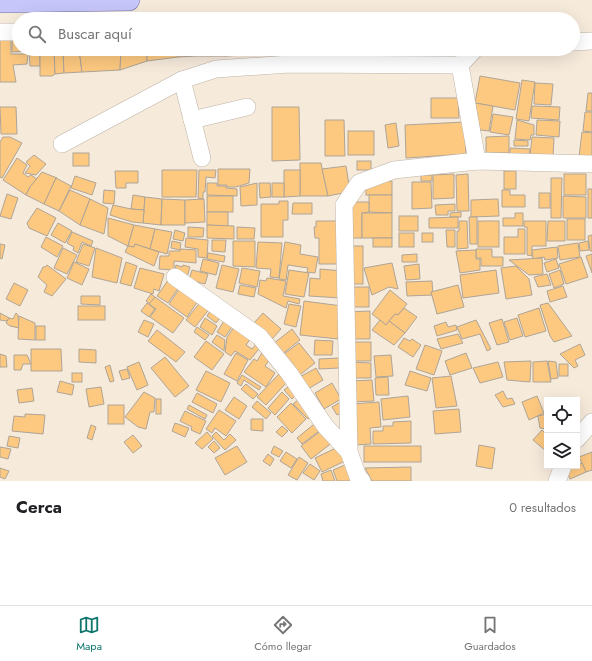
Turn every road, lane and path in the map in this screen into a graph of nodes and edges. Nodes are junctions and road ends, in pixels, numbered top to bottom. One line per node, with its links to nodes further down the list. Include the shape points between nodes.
1 (129, 0): 2 (main road)
2 (0, 2)
3 (0, 32): 4 (street)
4 (12, 32)
5 (592, 41): 6 (street)
6 (580, 42)
7 (468, 56): 8 (street)
8 (460, 65): 9 (street, via 290,64 216,70); 14 (street)
9 (182, 80): 11 (street); 12 (street)
10 (247, 107): 11 (street)
11 (192, 120): 13 (street)
12 (62, 144)
13 (202, 158)
14 (477, 161): 15 (street); 19 (street, via 394,170 372,177 359,183 344,205)
15 (592, 164)
16 (175, 277): 19 (street, via 260,337 289,373 325,426)
17 (592, 422): 18 (street)
18 (583, 436)
19 (349, 452): 21 (street, via 358,477)
20 (562, 469): 22 (street)
21 (362, 481)
22 (557, 481)

